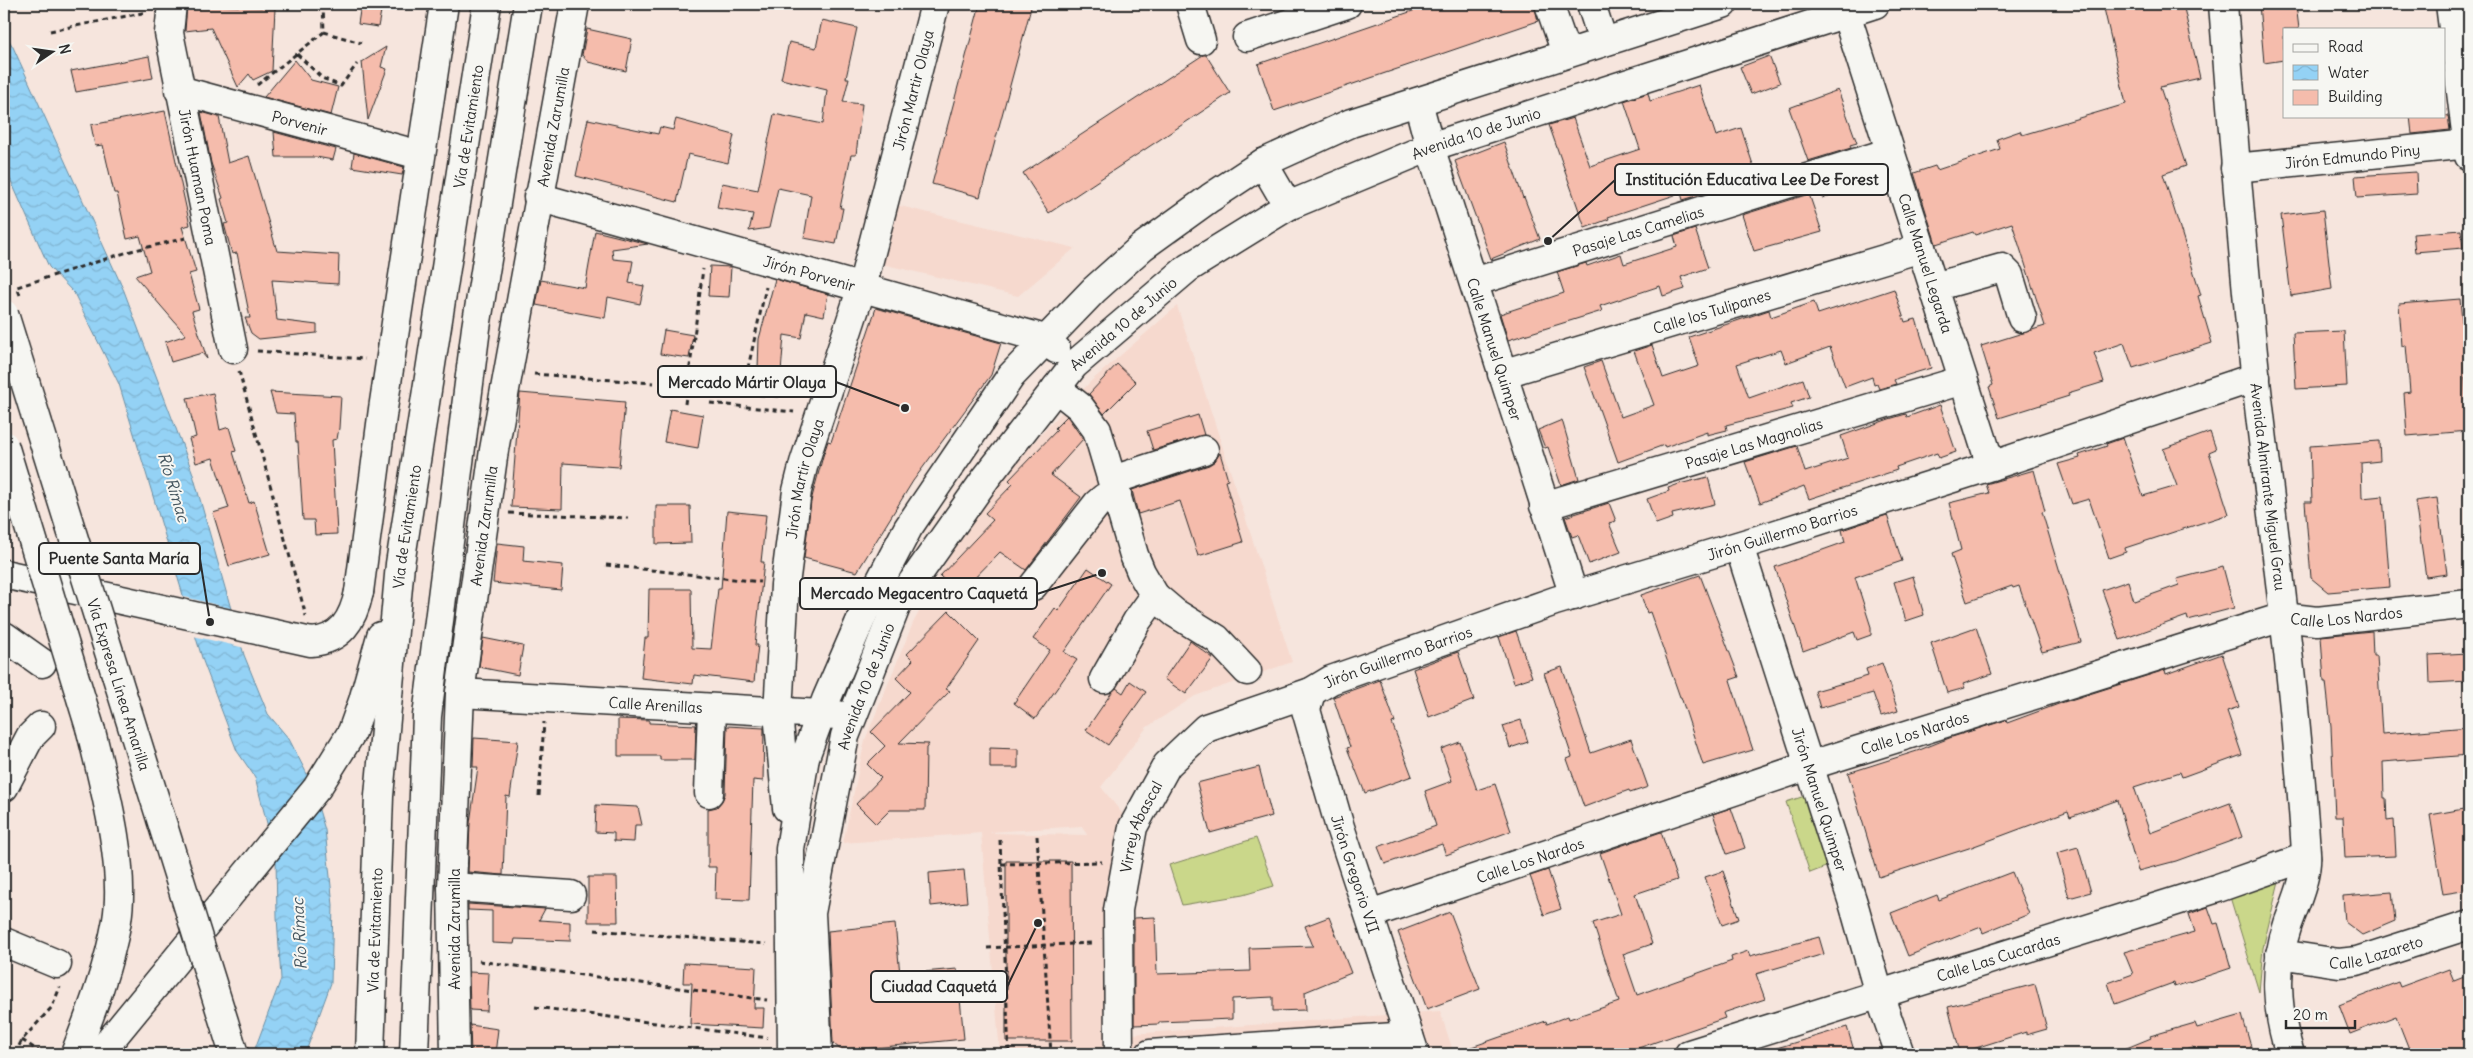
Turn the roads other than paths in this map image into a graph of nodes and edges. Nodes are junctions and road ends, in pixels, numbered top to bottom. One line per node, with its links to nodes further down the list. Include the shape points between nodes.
1 (444, 4): 25 (main road)
2 (486, 4): 49 (main road, Vía de Evitamiento)
3 (528, 4): 79 (main road, via 476,328 427,716)
4 (575, 4): 28 (main road, Avenida Zarumilla)
5 (934, 4): 32 (main road, Jirón Martir Olaya)
6 (1190, 4): 17 (main road)
7 (1347, 4): 16 (main road)
8 (1549, 4): 19 (main road)
9 (1591, 4): 18 (main road)
10 (1722, 4): 18 (main road, Avenida 10 de Junio)
11 (1876, 4): 14 (main road, Avenida 10 de Junio)
12 (2223, 4): 27 (main road, Avenida Almirante Miguel Grau)
13 (2450, 4): 23 (main road)
14 (1844, 9): 22 (main road, Avenida 10 de Junio); 24 (main road, Calle Manuel Legarda)
15 (165, 12): 20 (main road, Jirón Huaman Poma)
16 (1247, 36)
17 (1201, 40)
18 (1603, 42): 19 (main road, Avenida 10 de Junio)
19 (1566, 53): 21 (main road, Avenida 10 de Junio)
20 (179, 90): 25 (main road, Porvenir); 37 (main road, Jirón Huaman Poma)
21 (1418, 102): 22 (main road, Calle Manuel Quimper); 26 (main road, Avenida 10 de Junio, via 1350,123)
22 (1430, 148): 29 (main road, Avenida 10 de Junio); 31 (main road, Calle Manuel Quimper)
23 (2469, 148): 27 (main road, Jirón Edmundo Piny)
24 (1890, 152): 30 (main road, Calle Manuel Legarda); 31 (main road, Pasaje Las Camelias)
25 (420, 155): 50 (main road, via 359,592 346,626 334,636 306,640)
26 (1263, 162): 29 (main road); 36 (main road, Avenida 10 de Junio, via 1142,247)
27 (2235, 168): 40 (main road, Avenida Almirante Miguel Grau)
28 (538, 197): 32 (main road, Jirón Porvenir); 61 (main road, Avenida Zarumilla, via 485,512)
29 (1288, 206): 38 (main road, Avenida 10 de Junio, via 1188,268)
30 (1921, 248): 33 (main road, Calle Manuel Legarda); 39 (main road, Calle los Tulipanes)
31 (1474, 282): 39 (main road, Calle Manuel Quimper)
32 (862, 287): 36 (main road, Jirón Porvenir); 63 (main road, Jirón Martir Olaya, via 797,491 786,584)
33 (1934, 287): 35 (main road, via 2002,268 2009,275); 41 (main road, Calle Manuel Legarda)
34 (4, 314): 85 (main road, Vía Expresa Línea Amarilla, bridge)
35 (2022, 318)
36 (1045, 339): 38 (main road, Jirón Porvenir); 64 (main road, Avenida 10 de Junio, via 1011,376 908,528 865,610)
37 (233, 349)
38 (1074, 365): 42 (main road, Avenida 10 de Junio)
39 (1502, 374): 47 (main road, Calle Manuel Quimper)
40 (2256, 377): 45 (main road, Jirón Guillermo Barrios); 55 (main road, Avenida Almirante Miguel Grau)
41 (1963, 380): 45 (main road, Calle Manuel Legarda); 47 (main road, Pasaje Las Magnolias)
42 (1056, 388): 46 (main road, via 1091,419 1102,442); 65 (main road, Avenida 10 de Junio, via 986,478 897,604)
43 (4, 446): 83 (main road, bridge, via 91,731 114,833 117,918 106,972)
44 (1204, 450): 46 (main road)
45 (1991, 466): 48 (main road, Jirón Guillermo Barrios)
46 (1115, 487): 51 (main road, via 1097,504); 52 (main road, via 1134,555)
47 (1544, 506): 53 (main road, Calle Manuel Quimper)
48 (1739, 546): 53 (main road, Jirón Guillermo Barrios); 67 (main road, Jirón Manuel Quimper)
49 (400, 564): 84 (main road, via 363,701 352,732 334,764); 86 (main road, Vía de Evitamiento, via 379,796)
50 (4, 574)
51 (1033, 586)
52 (1155, 596): 58 (main road, via 1175,613 1217,639); 59 (main road)
53 (1574, 596): 60 (main road, Jirón Guillermo Barrios, via 1331,680)
54 (2469, 604): 55 (main road, Calle Los Nardos, via 2317,621)
55 (2283, 617): 67 (main road, Calle Los Nardos); 71 (main road, Avenida Almirante Miguel Grau)
56 (4, 636): 57 (main road)
57 (42, 663)
58 (1248, 671)
59 (1104, 679)
60 (1310, 692): 74 (main road, Jirón Gregorio VII, via 1306,710 1339,824); 91 (main road, Virrey Abascal, via 1206,728 1167,765 1133,826 1118,910)
61 (460, 693): 62 (main road, Calle Arenillas); 72 (main road, Avenida Zarumilla)
62 (712, 709): 63 (main road, Calle Arenillas); 69 (main road)
63 (778, 714): 64 (main road, Calle Arenillas); 70 (main road, Jirón Martir Olaya)
64 (821, 714): 65 (main road, Calle Arenillas); 70 (main road, Avenida 10 de Junio, via 805,757)
65 (853, 716): 90 (main road, Avenida 10 de Junio, via 845,736 811,913)
66 (42, 726): 68 (main road, via 30,737)
67 (1808, 766): 74 (main road, Calle Los Nardos); 80 (main road, Jirón Manuel Quimper)
68 (4, 787)
69 (708, 793)
70 (790, 849): 82 (main road, Avenida 10 de Junio)
71 (2306, 857): 77 (main road, Avenida Almirante Miguel Grau); 80 (main road, Calle Las Cucardas, via 2218,888)
72 (452, 887): 73 (main road); 89 (main road, Avenida Zarumilla)
73 (571, 895)
74 (1370, 914): 81 (main road, Jirón Gregorio VII)
75 (2469, 925): 77 (main road, Calle Lazareto, via 2357,961 2339,963)
76 (4, 942): 78 (main road)
77 (2280, 954): 95 (main road, Avenida Almirante Miguel Grau, via 2278,1006)
78 (57, 964)
79 (417, 970): 87 (main road); 88 (main road)
80 (1879, 994): 93 (main road, Calle Las Cucardas); 94 (main road, Jirón Manuel Quimper)
81 (1412, 1045): 92 (main road)
82 (792, 1048)
83 (75, 1054)
84 (99, 1054)
85 (234, 1054)
86 (370, 1054)
87 (414, 1054)
88 (424, 1054)
89 (455, 1054)
90 (818, 1054)
91 (1119, 1054)
92 (1150, 1054)
93 (1688, 1054)
94 (1900, 1054)
95 (2290, 1054)

